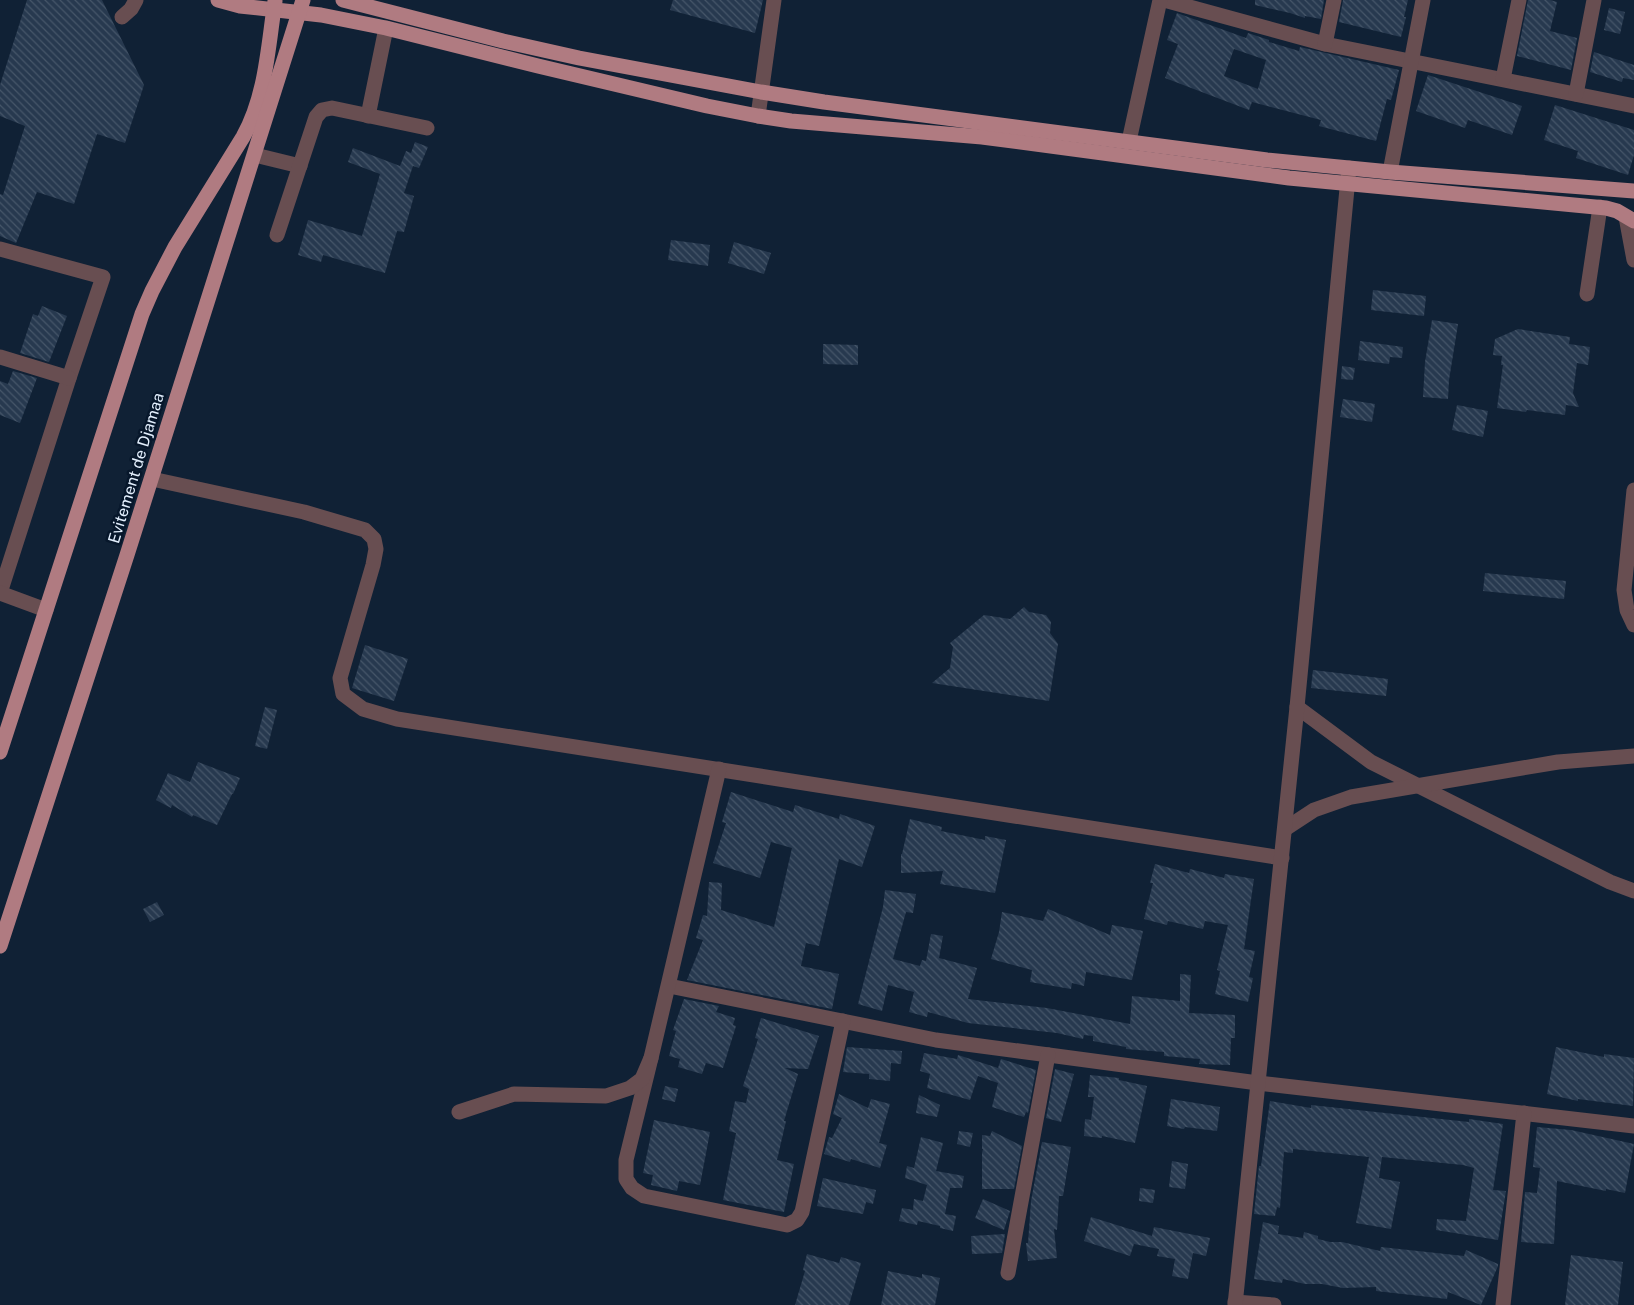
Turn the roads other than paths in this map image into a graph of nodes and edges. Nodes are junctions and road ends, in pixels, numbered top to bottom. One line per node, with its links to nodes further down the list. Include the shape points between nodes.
1 (136, 0): 13 (street)
2 (218, 0): 11 (main road, via 240,6)
3 (343, 0): 18 (main road, via 541,50)
4 (774, 0): 18 (street)
5 (1160, 0): 24 (street)
6 (1164, 0): 15 (street)
7 (1334, 0): 15 (street)
8 (1424, 0): 16 (street)
9 (1519, 0): 17 (street)
10 (1594, 0): 19 (street)
11 (274, 5): 12 (main road); 42 (main road, via 265,70 254,116 175,247 148,299)
12 (301, 6): 14 (main road); 25 (main road, Evitement de Djamaa)
13 (122, 17)
14 (386, 28): 21 (street); 22 (main road)
15 (1325, 44): 16 (street)
16 (1411, 61): 17 (street); 28 (street)
17 (1503, 80): 19 (street)
18 (761, 92): 22 (street); 24 (main road)
19 (1576, 94): 20 (street)
20 (1634, 106)
21 (368, 116): 23 (street); 26 (street, via 332,108 322,110 316,117)
22 (758, 116): 29 (main road, via 958,134)
23 (427, 128)
24 (1129, 141): 27 (main road)
25 (255, 155): 26 (street); 39 (main road, Evitement de Djamaa)
26 (300, 166): 33 (street)
27 (1349, 168): 28 (main road); 29 (street)
28 (1390, 172): 30 (main road)
29 (1347, 184): 31 (main road); 44 (street)
30 (1632, 190): 32 (main road, via 1625,206)
31 (1600, 207): 32 (main road, via 1612,209); 36 (street)
32 (1630, 219): 35 (street)
33 (277, 235)
34 (0, 249): 38 (street, via 103,277)
35 (1634, 260)
36 (1587, 294)
37 (0, 357): 38 (street)
38 (69, 378): 41 (street)
39 (152, 479): 47 (street, via 313,514 365,530 374,539 376,548 372,565 340,678 344,694 363,709 397,719); 52 (main road, Evitement de Djamaa)
40 (1634, 490): 43 (street, via 1624,590 1627,610)
41 (0, 593): 42 (street)
42 (46, 610): 45 (main road)
43 (1634, 625)
44 (1297, 707): 48 (street, via 1372,762); 49 (street)
45 (0, 752)
46 (1634, 756): 48 (street, via 1558,762)
47 (719, 769): 50 (street); 53 (street)
48 (1420, 786): 49 (street, via 1351,797 1314,810); 51 (street)
49 (1285, 829): 50 (street)
50 (1282, 858): 57 (street)
51 (1634, 891)
52 (0, 946)
53 (669, 986): 54 (street); 56 (street)
54 (843, 1021): 55 (street, via 936,1040); 56 (street, via 802,1212 797,1220 787,1225 644,1196 632,1188 626,1179 626,1160)
55 (1048, 1055): 57 (street); 61 (street)
56 (651, 1058): 58 (street, via 642,1079 630,1088 606,1096 514,1094)
57 (1258, 1083): 59 (street); 62 (street)
58 (459, 1112)
59 (1524, 1114): 60 (street); 64 (street)
60 (1634, 1126)
61 (1008, 1273)
62 (1235, 1303): 63 (street)
63 (1274, 1305)
64 (1503, 1305)

